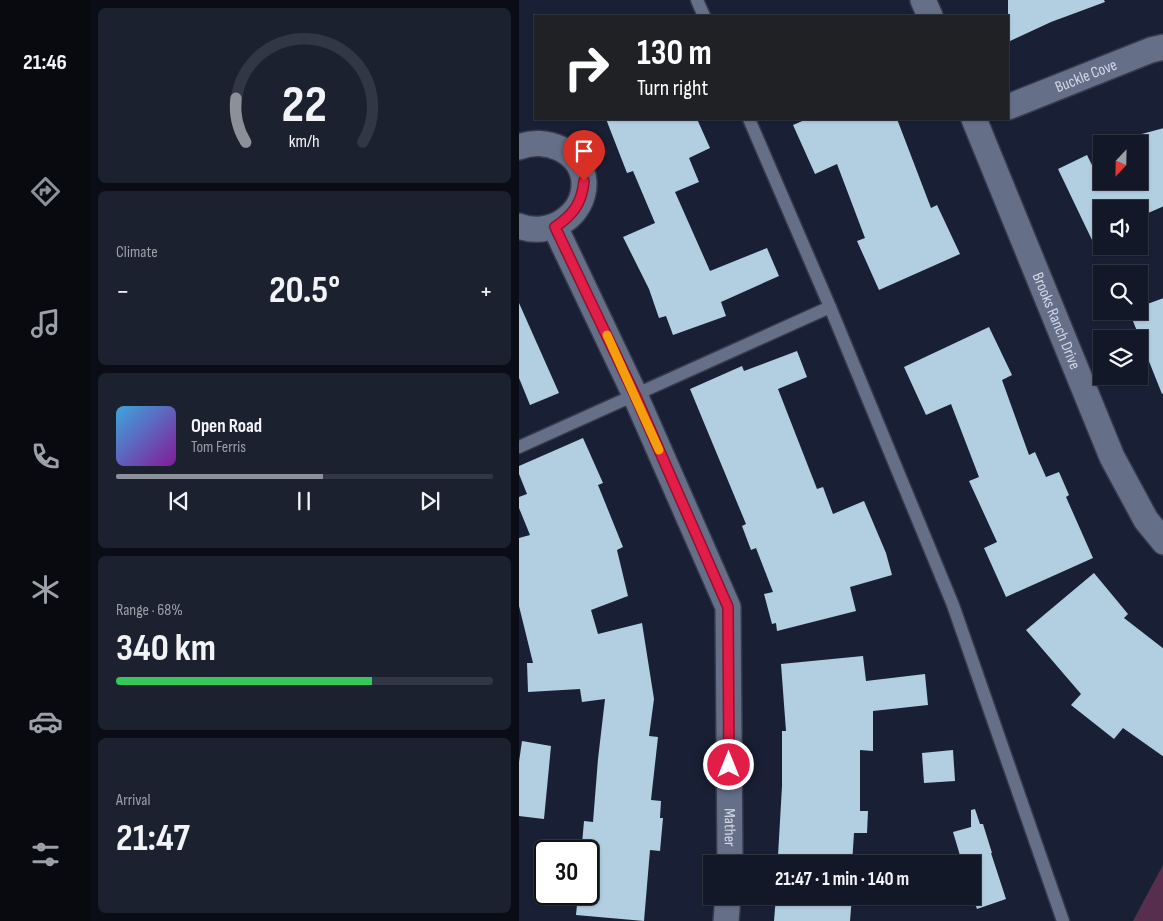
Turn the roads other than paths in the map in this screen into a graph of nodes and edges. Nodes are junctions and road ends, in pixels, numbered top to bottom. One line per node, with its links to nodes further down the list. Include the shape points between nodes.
1 (697, 0): 3 (lane)
2 (923, 0): 4 (street)
3 (704, 15)
4 (930, 15)
5 (1163, 47): 6 (street, Buckle Cove)
6 (1009, 107)
7 (749, 120): 12 (lane)
8 (976, 120): 15 (street, Brooks Ranch Drive, via 1112,457 1146,520)
9 (519, 146): 11 (street, via 547,143 561,149 579,166 584,181 583,194 577,208)
10 (519, 226): 11 (street, via 528,230)
11 (555, 227): 13 (street, Mather)
12 (830, 307): 13 (lane); 19 (lane, via 953,605)
13 (635, 395): 14 (lane); 16 (street, Mather, via 728,607)
14 (519, 447)
15 (1163, 542)
16 (730, 855)
17 (727, 905): 18 (street)
18 (726, 921)
19 (1063, 921)

